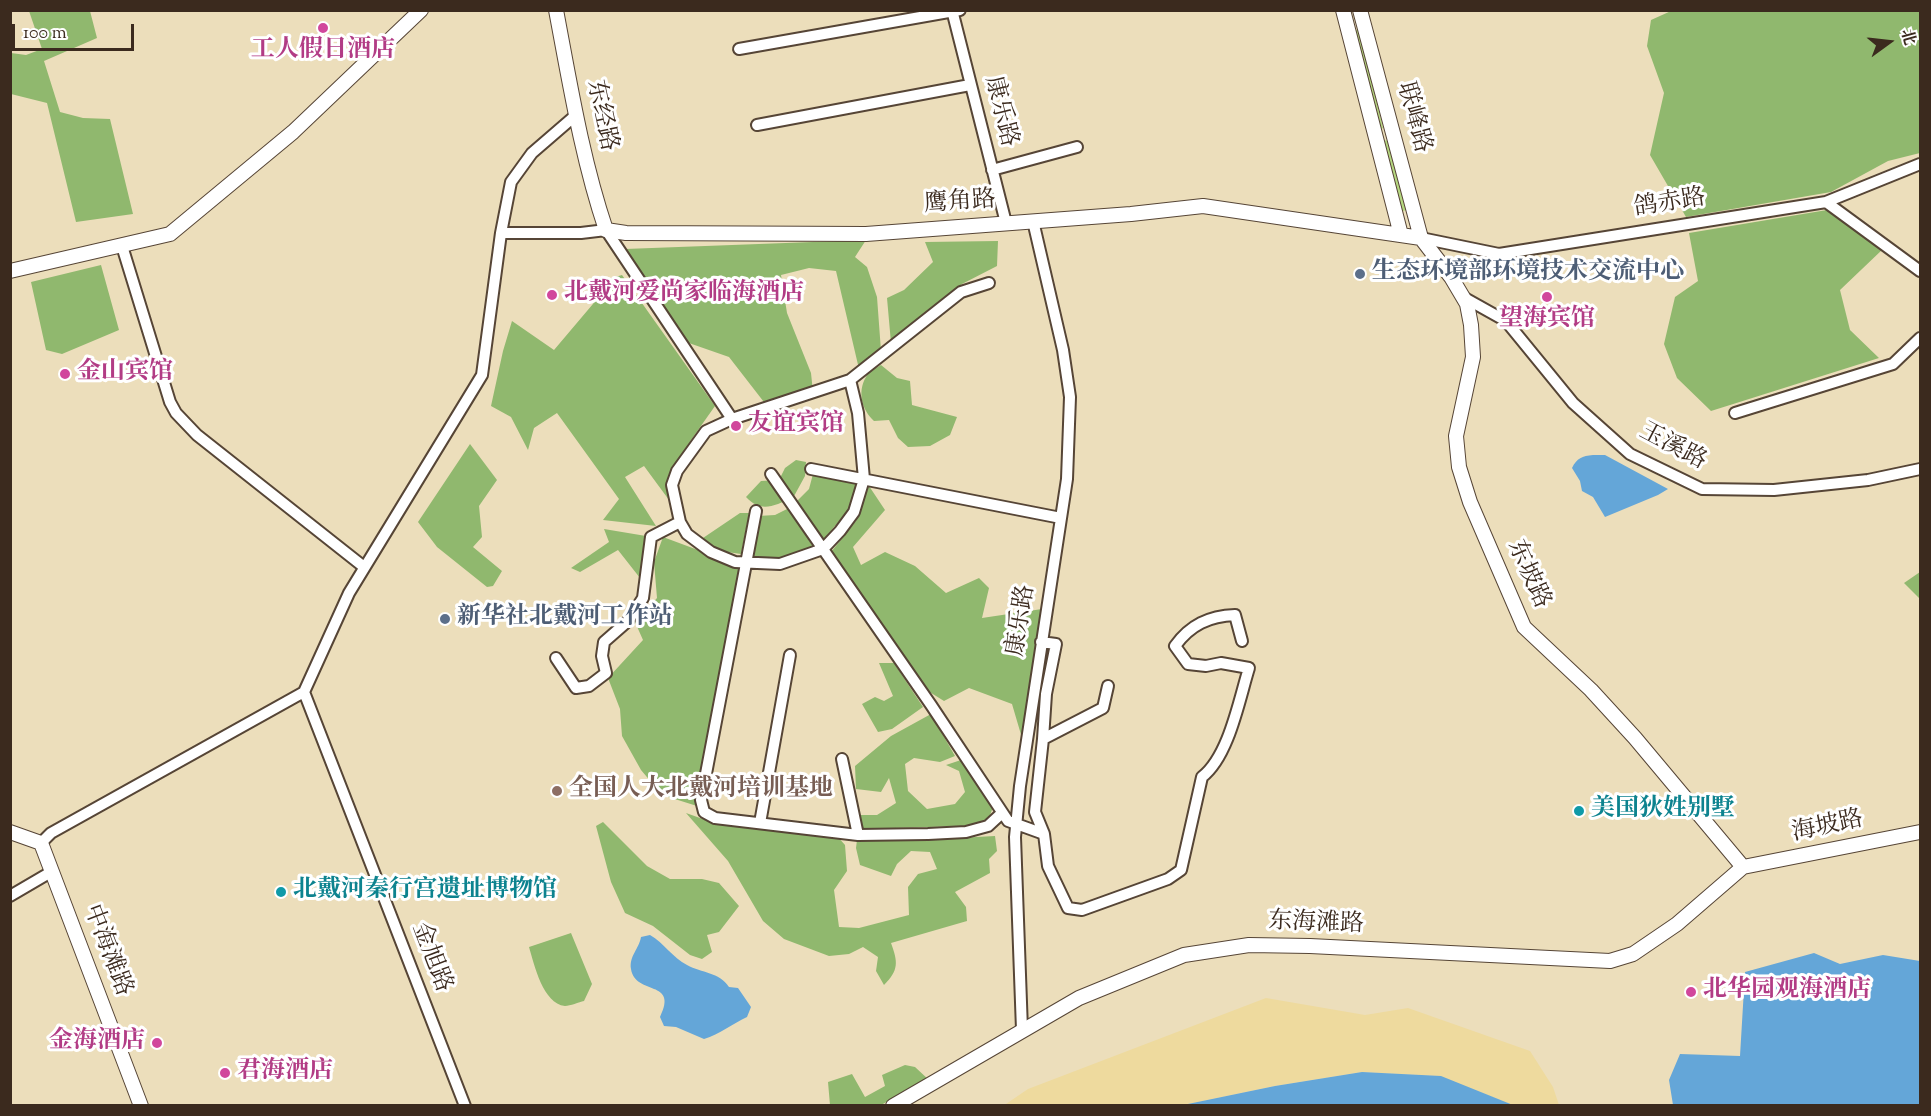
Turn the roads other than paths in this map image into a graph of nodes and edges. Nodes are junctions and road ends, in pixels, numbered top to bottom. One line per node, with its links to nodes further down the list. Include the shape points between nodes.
1 (421, 10): 20 (main road, via 293,132 170,234)
2 (556, 10): 8 (main road, 东经路)
3 (1343, 10): 18 (main road, 联峰路)
4 (1360, 10): 19 (main road, 联峰路)
5 (955, 11): 6 (street); 7 (street, 康乐路)
6 (739, 49)
7 (970, 85): 9 (street); 12 (street, 康乐路)
8 (576, 115): 16 (main road, 东经路); 17 (street, via 532,153 511,182)
9 (757, 125)
10 (1077, 147): 12 (street)
11 (1920, 164): 13 (street, 鸽赤路)
12 (992, 170): 15 (street, 康乐路)
13 (1826, 202): 19 (street, 鸽赤路, via 1499,254); 22 (street)
14 (1033, 221): 15 (main road, 鹰角路); 18 (main road, 鹰角路, via 1203,206); 34 (street, 康乐路, via 1070,397 1067,479)
15 (1006, 223): 16 (main road, 鹰角路, via 866,234)
16 (606, 230): 17 (street, 鹰角路); 28 (street)
17 (501, 233): 38 (street, via 482,375)
18 (1401, 235): 19 (main road, 鹰角路)
19 (1421, 238): 24 (main road, 东坡路)
20 (122, 246): 21 (main road); 38 (street, via 176,413 197,435)
21 (10, 271)
22 (1920, 272)
23 (989, 284): 26 (street, via 961,292)
24 (1463, 297): 30 (street, 玉溪路, via 1506,321 1573,403 1630,454 1702,489 1774,490 1868,480); 55 (main road, 东坡路, via 1471,325 1473,357 1456,436 1459,467 1524,627 1591,690)
25 (1920, 338): 27 (street, via 1893,364)
26 (850, 380): 28 (street); 32 (street, via 858,413)
27 (1735, 413)
28 (732, 419): 35 (street, via 705,431 677,471 672,485)
29 (811, 468): 32 (street)
30 (1920, 469)
31 (771, 474): 36 (street)
32 (864, 479): 34 (street); 36 (street, via 854,512)
33 (756, 511): 37 (street)
34 (1061, 518): 40 (street, 康乐路)
35 (680, 522): 37 (street, via 687,534 711,552); 42 (street, via 651,537 643,598 628,621 604,642 606,673 589,686 576,688)
36 (823, 549): 37 (street, via 780,564); 47 (street)
37 (745, 562): 48 (street, via 701,800 704,812 715,818)
38 (364, 567): 44 (street)
39 (1242, 641): 52 (street, via 1235,615 1227,615 1185,632 1175,646 1188,664 1221,663 1249,668 1229,733 1213,769 1203,777 1181,870 1168,879 1082,910 1068,908 1048,866)
40 (1041, 642): 45 (street, via 1056,644 1046,694); 49 (street, 康乐路)
41 (790, 655): 48 (street)
42 (556, 658)
43 (1108, 686): 45 (street, via 1103,708)
44 (304, 692): 54 (street, via 51,833); 60 (street, 金旭路)
45 (1043, 739): 52 (street, via 1035,812)
46 (842, 759): 53 (street)
47 (1002, 813): 49 (street); 53 (street, via 988,826 966,832)
48 (760, 823): 53 (street)
49 (1016, 825): 52 (street); 58 (street, 康乐路)
50 (10, 832): 54 (main road)
51 (1920, 832): 55 (main road, 海坡路)
52 (1044, 834)
53 (858, 835)
54 (41, 843): 56 (main road, 中海滩路)
55 (1743, 867): 58 (main road, 东海滩路, via 1677,924 1633,954 1610,961 1250,945 1184,955 1079,998)
56 (51, 872): 57 (street); 59 (main road, 中海滩路)
57 (10, 897)
58 (1022, 1030): 61 (main road, 东海滩路)
59 (141, 1106)
60 (465, 1106)
61 (892, 1106)

